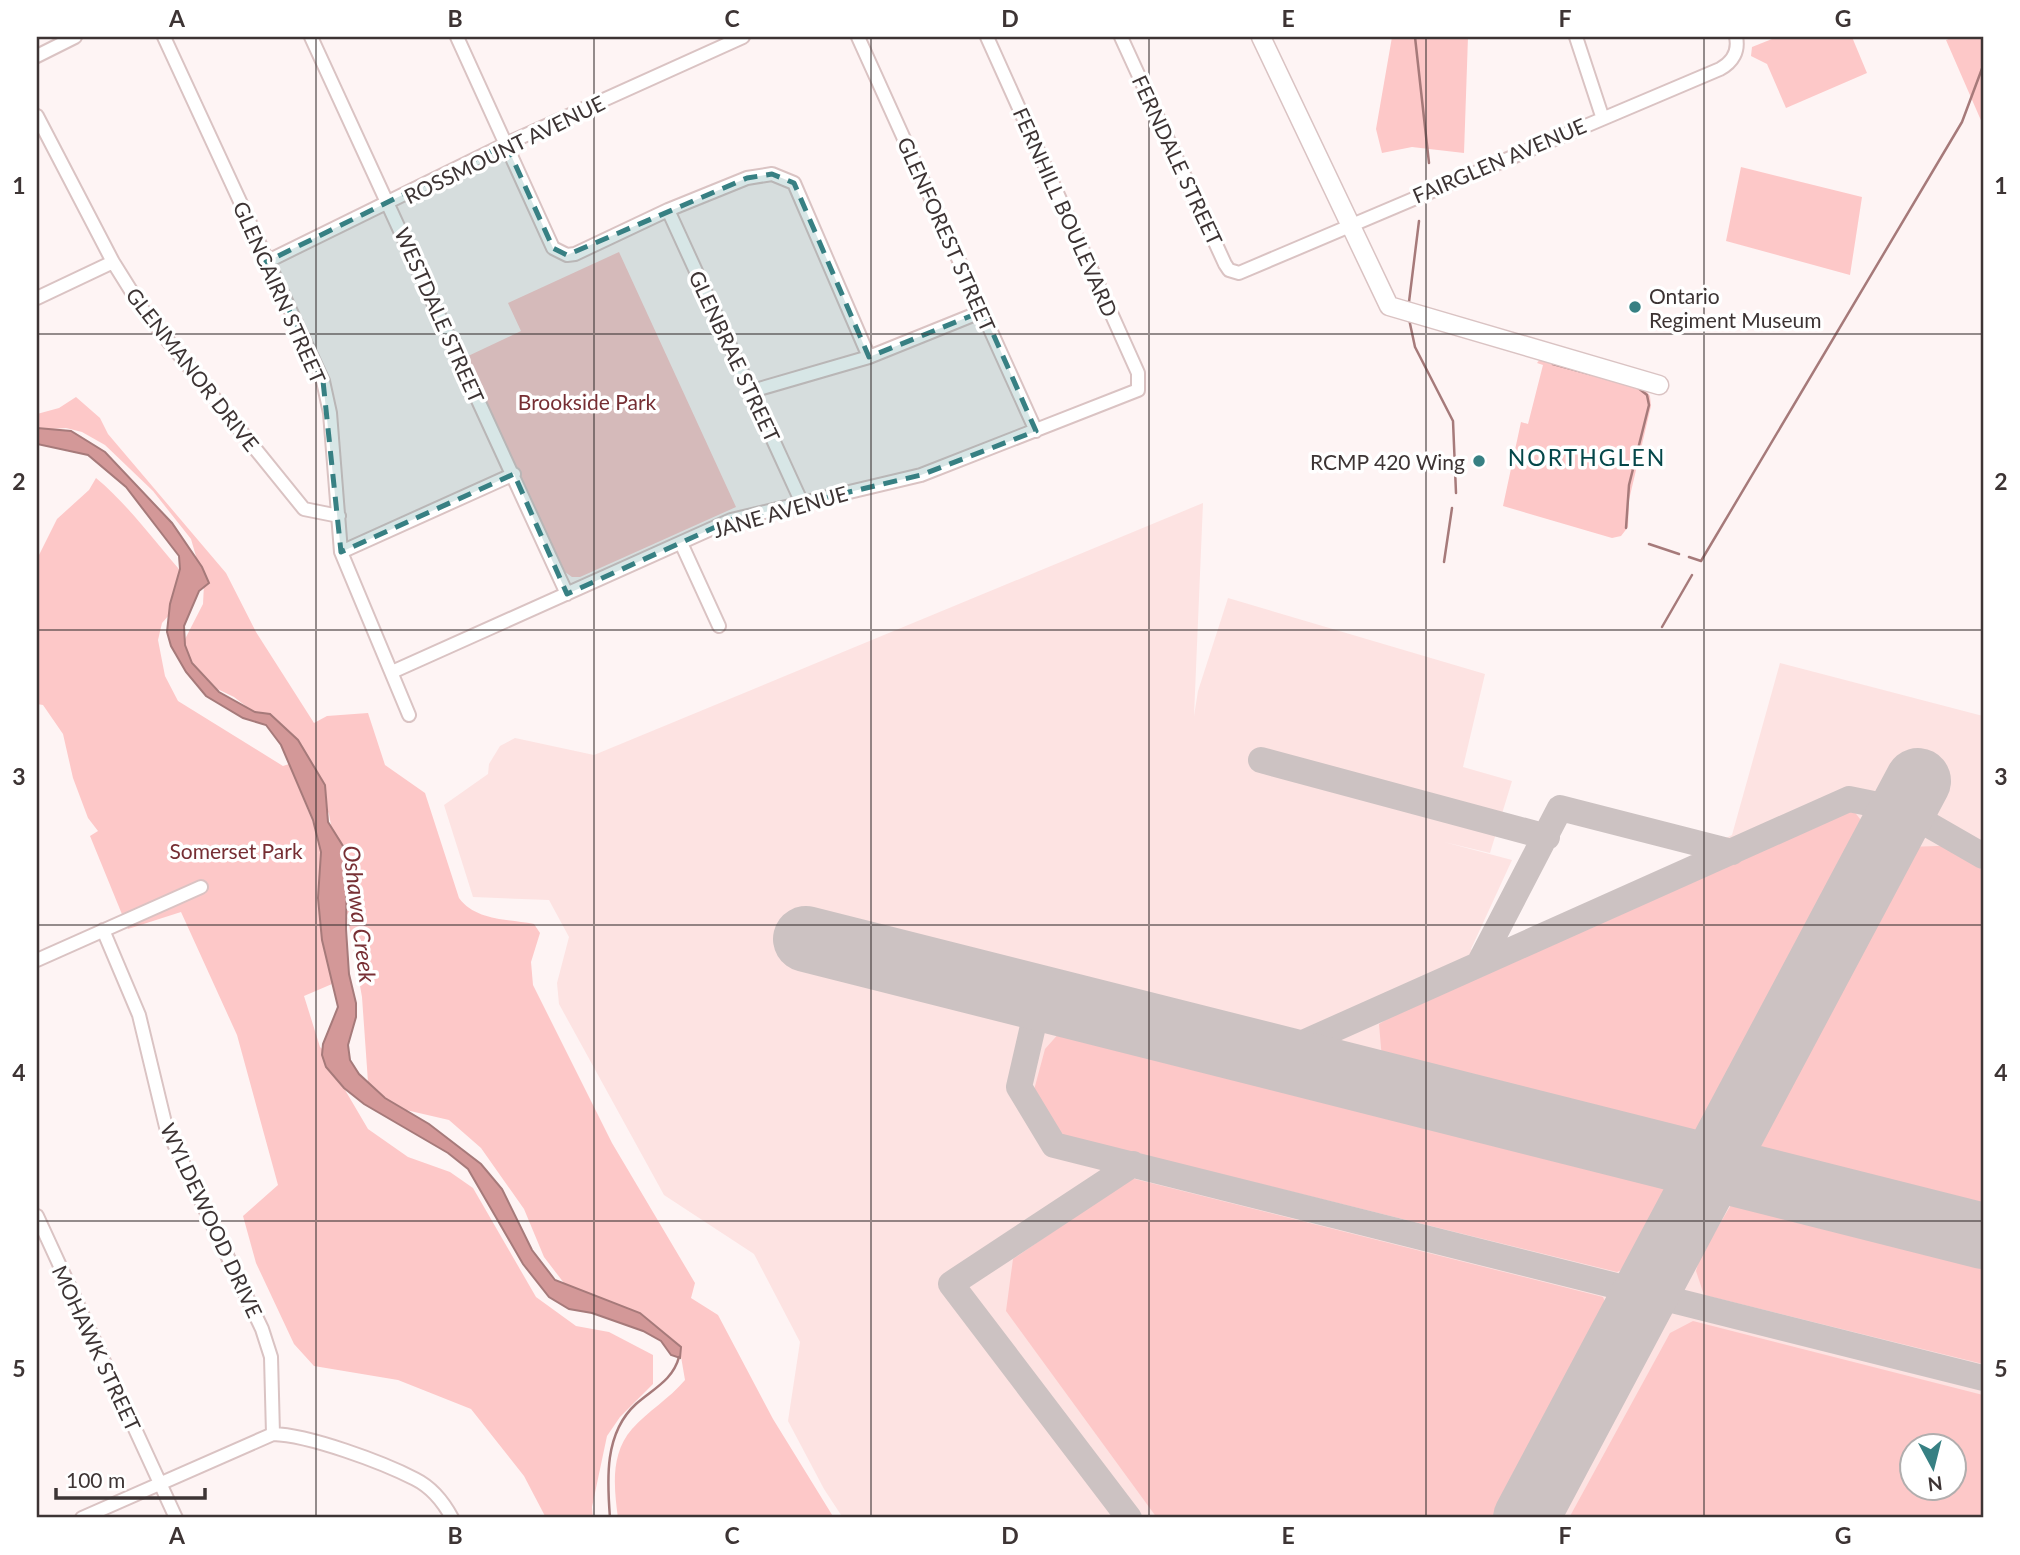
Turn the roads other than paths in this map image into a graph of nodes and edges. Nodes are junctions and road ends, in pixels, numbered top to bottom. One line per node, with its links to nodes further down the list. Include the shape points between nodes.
1 (75, 37): 12 (street)
2 (164, 37): 20 (street, GLENCAIRN STREET)
3 (311, 37): 16 (street, WESTDALE STREET)
4 (457, 37): 15 (street)
5 (743, 37): 15 (street, ROSSMOUNT AVENUE)
6 (858, 37): 23 (street, GLENFOREST STREET)
7 (987, 37): 26 (street, FERNHILL BOULEVARD, via 1138,373)
8 (1121, 37): 21 (street, FERNDALE STREET, via 1225,264 1234,272)
9 (1261, 37): 18 (street)
10 (1576, 37): 14 (street)
11 (1736, 37): 14 (street, FAIRGLEN AVENUE, via 1736,52 1728,64)
12 (37, 57)
13 (37, 116): 19 (street, GLENMANOR DRIVE)
14 (1602, 116): 18 (street, FAIRGLEN AVENUE)
15 (506, 144): 16 (street, ROSSMOUNT AVENUE); 17 (street, via 553,248 568,255)
16 (390, 204): 20 (street, ROSSMOUNT AVENUE); 29 (street, WESTDALE STREET, via 461,369)
17 (668, 210): 24 (street, via 747,178 772,174 794,183); 27 (street, GLENBRAE STREET)
18 (1350, 223): 21 (street, FAIRGLEN AVENUE); 25 (street, via 1388,306)
19 (113, 262): 22 (street); 31 (street, GLENMANOR DRIVE, via 143,310 304,509)
20 (266, 262): 31 (street, GLENCAIRN STREET, via 323,381)
21 (1243, 272)
22 (37, 298)
23 (983, 311): 24 (street); 28 (street, GLENFOREST STREET)
24 (869, 357): 27 (street)
25 (1659, 385)
26 (1138, 390): 28 (street, JANE AVENUE)
27 (752, 391): 30 (street, GLENBRAE STREET)
28 (1036, 431): 30 (street, JANE AVENUE, via 921,475)
29 (513, 474): 33 (street); 34 (street, WESTDALE STREET)
30 (801, 501): 32 (street, JANE AVENUE, via 731,520)
31 (339, 516): 33 (street, GLENCAIRN STREET)
32 (681, 543): 34 (street, JANE AVENUE); 35 (street)
33 (341, 552): 36 (street, GLENCAIRN STREET)
34 (567, 594): 36 (street, JANE AVENUE)
35 (719, 626)
36 (393, 672): 37 (street, GLENCAIRN STREET)
37 (410, 715)
38 (201, 887): 39 (street)
39 (103, 930): 40 (street); 42 (street, WYLDEWOOD DRIVE, via 139,1014 166,1127 262,1329 271,1357)
40 (37, 960)
41 (37, 1216): 43 (street, MOHAWK STREET)
42 (273, 1434): 43 (street); 46 (street, via 337,1449 415,1479)
43 (159, 1483): 44 (street); 45 (street, MOHAWK STREET)
44 (82, 1518)
45 (176, 1518)
46 (452, 1518)

